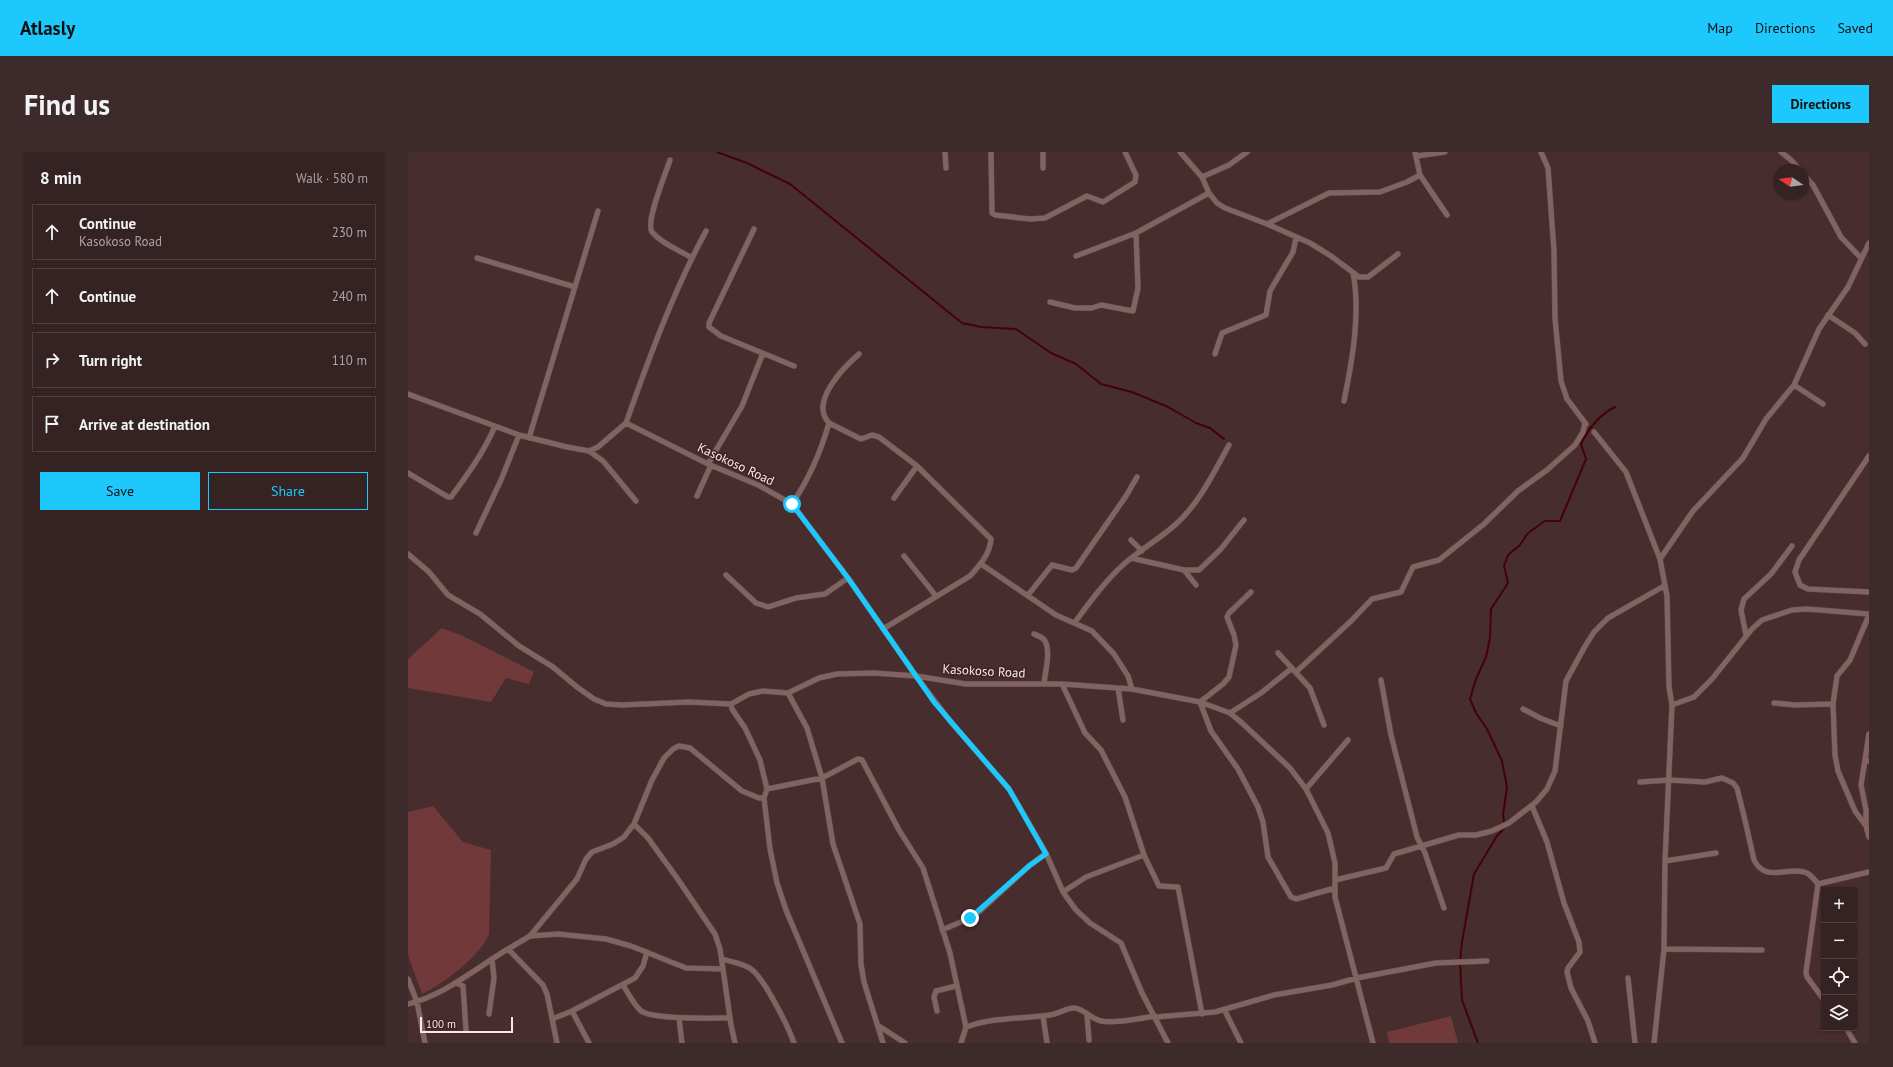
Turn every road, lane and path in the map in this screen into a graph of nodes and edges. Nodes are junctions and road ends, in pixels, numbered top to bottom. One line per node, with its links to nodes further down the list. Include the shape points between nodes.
1 (945, 152): 13 (street)
2 (991, 152): 4 (street, via 992,213 1030,219 1045,218 1086,196 1103,202 1135,182 1136,175)
3 (1043, 152): 14 (street)
4 (1126, 152)
5 (1180, 152): 16 (street)
6 (1246, 152): 16 (street, via 1224,167)
7 (1445, 152): 10 (street)
8 (1541, 152): 89 (street, via 1548,168 1554,251 1555,318 1561,381 1567,399 1585,423 1583,432 1575,445 1551,467 1518,491 1484,524 1442,558 1413,567 1403,590 1370,600 1351,621)
9 (1780, 152): 12 (street)
10 (1416, 154): 15 (street)
11 (670, 160): 30 (street, via 653,212 651,229 662,241)
12 (1795, 164)
13 (946, 168)
14 (1043, 168)
15 (1420, 175): 20 (street); 21 (street, via 1380,192 1329,192)
16 (1202, 177): 18 (street)
17 (1809, 181): 31 (street, via 1841,237)
18 (1209, 193): 21 (street, via 1225,208); 24 (street)
19 (598, 211): 33 (street)
20 (1446, 215)
21 (1268, 224): 25 (street)
22 (754, 229): 37 (street, via 709,327 721,336)
23 (706, 231): 30 (street)
24 (1136, 233): 28 (street); 34 (street, via 1138,288 1133,311 1101,305 1075,308)
25 (1296, 238): 32 (street, via 1326,252); 39 (street, via 1293,252 1270,291 1266,315 1222,333)
26 (1869, 243): 31 (street)
27 (1398, 254): 32 (street, via 1365,278)
28 (1076, 256)
29 (478, 258): 33 (street)
30 (692, 258): 45 (street, via 670,306)
31 (1861, 258): 35 (street, via 1848,286)
32 (1352, 273): 43 (street, via 1356,313 1352,364)
33 (575, 286): 50 (street)
34 (1050, 302)
35 (1828, 315): 36 (street, via 1855,333); 41 (street, via 1809,348)
36 (1865, 344)
37 (763, 353): 40 (street); 54 (street, via 742,406)
38 (859, 354): 46 (street, via 841,369 827,394 824,414)
39 (1216, 354)
40 (794, 366)
41 (1794, 385): 44 (street); 70 (street, via 1766,418 1743,458 1694,511)
42 (408, 394): 47 (street)
43 (1344, 401)
44 (1823, 404)
45 (626, 423): 52 (street, via 598,447); 54 (street, Kasokoso Road)
46 (829, 423): 55 (street, via 861,439 877,435); 61 (street, via 817,459)
47 (495, 426): 49 (street); 56 (street, via 471,470 451,497)
48 (1594, 432): 70 (street, via 1626,472)
49 (519, 435): 50 (street); 63 (street)
50 (529, 438): 52 (street)
51 (1229, 445): 66 (street, via 1211,479 1190,509 1175,525)
52 (589, 450): 60 (street, via 603,461)
53 (1869, 456): 78 (street, via 1799,560 1794,572 1800,585 1808,589)
54 (709, 465): 58 (street); 61 (street, Kasokoso Road, via 758,485)
55 (917, 466): 59 (street); 71 (street, via 990,537 990,547)
56 (408, 474)
57 (1137, 477): 79 (street, via 1076,568 1072,570 1052,566)
58 (697, 496)
59 (894, 498)
60 (636, 501)
61 (792, 504): 74 (street, Kasokoso Road)
62 (1244, 520): 72 (street, via 1207,564 1198,570)
63 (476, 533)
64 (1131, 540): 66 (street)
65 (1792, 546): 83 (street, via 1771,574 1744,599 1741,610)
66 (1142, 551): 69 (street)
67 (408, 554): 99 (street, via 429,572 448,595 480,614 519,646 594,699 606,704 622,705 689,702)
68 (904, 556): 80 (street)
69 (1131, 558): 72 (street); 82 (street, via 1116,571)
70 (1660, 559): 76 (street)
71 (981, 564): 79 (street); 80 (street, via 965,579)
72 (1184, 570): 75 (street)
73 (726, 575): 74 (street, via 756,603 768,607 796,598 825,594)
74 (848, 578): 85 (street, Kasokoso Road)
75 (1196, 585)
76 (1664, 586): 101 (street); 106 (street, via 1608,618 1594,632 1566,681)
77 (1251, 592): 97 (street, via 1228,613 1236,646 1226,681)
78 (1869, 592)
79 (1028, 595): 82 (street, via 1056,614)
80 (936, 596): 85 (street)
81 (1869, 614): 84 (street, via 1792,610 1772,616); 100 (street, via 1850,660 1837,676)
82 (1075, 622): 95 (street, via 1092,631 1104,643 1128,676)
83 (1744, 623): 84 (street); 87 (street)
84 (1753, 627): 87 (street)
85 (883, 628): 90 (street, Kasokoso Road)
86 (1034, 634): 92 (street, via 1046,644)
87 (1746, 635): 101 (street, via 1712,679 1694,697)
88 (1278, 653): 89 (street)
89 (1294, 670): 103 (street); 105 (street, via 1310,688)
90 (916, 676): 92 (street, Kasokoso Road, via 966,684); 96 (street, via 838,674 819,678); 122 (street, via 950,721 1009,789)
91 (1380, 680): 120 (street, via 1391,735)
92 (1044, 684): 93 (street, Kasokoso Road)
93 (1062, 684): 94 (street, Kasokoso Road); 123 (street, via 1085,733 1101,750 1115,776 1125,797)
94 (1118, 688): 95 (street, Kasokoso Road); 104 (street)
95 (1132, 689): 97 (street, Kasokoso Road)
96 (788, 693): 99 (street, via 764,691 749,694); 110 (street, via 807,728)
97 (1200, 702): 103 (street, Kasokoso Road); 128 (street, via 1211,731 1238,769 1258,807 1268,857 1291,897 1296,899)
98 (1774, 703): 100 (street, via 1795,706)
99 (731, 704): 113 (street, via 758,753)
100 (1833, 704): 118 (street, via 1838,771 1855,811)
101 (1672, 705): 111 (street)
102 (1523, 709): 106 (street)
103 (1230, 713): 114 (street, Kasokoso Road, via 1256,734 1290,768)
104 (1123, 720)
105 (1324, 725)
106 (1561, 726): 116 (street, via 1555,771 1542,795)
107 (1869, 734): 109 (street)
108 (1348, 740): 114 (street)
109 (1867, 761): 118 (street, via 1860,785)
110 (822, 778): 113 (street); 131 (street, via 858,759 862,760 899,830 923,868); 161 (street, via 833,844 860,924 862,971)
111 (1669, 780): 112 (street); 124 (street); 127 (street, via 1705,782 1722,778 1733,783 1737,788 1757,866 1772,873 1805,873 1812,876)
112 (1640, 782)
113 (767, 789): 115 (street)
114 (1306, 789): 126 (street, Kasokoso Road, via 1328,834)
115 (764, 798): 117 (street, via 742,791 690,748 678,746 664,758); 172 (street, via 777,883)
116 (1532, 806): 120 (street, via 1509,823 1486,833 1459,835); 180 (street, via 1547,842 1564,903 1579,942 1580,952 1567,972 1571,988 1588,1021)
117 (634, 824): 132 (street, via 624,837 592,852 577,879); 138 (street, via 648,838 715,934)
118 (1867, 827): 119 (street)
119 (1869, 837)
120 (1421, 846): 126 (street, via 1394,854 1386,868); 130 (street)
121 (1716, 853): 124 (street)
122 (1046, 854): 129 (street); 131 (street, via 1023,871 980,911)
123 (1144, 855): 129 (street, via 1090,875); 154 (street, via 1159,886 1178,887)
124 (1665, 861): 134 (street)
125 (1869, 872): 127 (street)
126 (1335, 880): 128 (street, Kasokoso Road)
127 (1818, 884): 147 (street, via 1806,972)
128 (1335, 888): 141 (street, Kasokoso Road)
129 (1063, 892): 157 (street, via 1082,917 1121,943 1142,993)
130 (1444, 908)
131 (942, 930): 146 (street, via 950,953)
132 (530, 936): 133 (street); 136 (street, via 558,934 592,937)
133 (508, 949): 137 (street); 160 (street, via 543,985)
134 (1664, 949): 135 (street); 182 (street)
135 (1762, 950)
136 (647, 952): 140 (street, via 686,968); 145 (street, via 640,972)
137 (492, 959): 144 (street); 153 (street, via 494,978)
138 (722, 959): 140 (street); 171 (street, via 743,965 756,973)
139 (1487, 961): 141 (street, via 1436,964)
140 (723, 969): 159 (street)
141 (1357, 978): 152 (street, via 1274,995); 179 (street, Kasokoso Road)
142 (1628, 978): 181 (street)
143 (408, 979): 148 (street)
144 (456, 983): 148 (street); 163 (street, via 463,986)
145 (623, 986): 150 (street); 158 (street, via 642,1012)
146 (956, 986): 151 (street, via 936,992 934,997); 162 (street)
147 (1821, 996)
148 (417, 1002): 149 (street); 166 (street)
149 (408, 1004)
150 (572, 1011): 160 (street); 168 (street)
151 (937, 1011)
152 (1225, 1011): 154 (street); 178 (street)
153 (489, 1014)
154 (1202, 1014): 157 (street)
155 (1087, 1015): 156 (street, via 1074,1008); 157 (street, via 1106,1022); 165 (street)
156 (1043, 1016): 162 (street, via 995,1019); 176 (street)
157 (1156, 1016): 177 (street)
158 (679, 1018): 159 (street); 169 (street)
159 (730, 1018): 170 (street)
160 (552, 1019): 167 (street)
161 (878, 1026): 173 (street); 174 (street)
162 (966, 1027): 175 (street)
163 (466, 1030)
164 (1848, 1031): 183 (street)
165 (1089, 1040)
166 (424, 1043)
167 (557, 1043)
168 (589, 1043)
169 (682, 1043)
170 (735, 1043)
171 (794, 1043)
172 (842, 1043)
173 (883, 1043)
174 (905, 1043)
175 (962, 1043)
176 (1047, 1043)
177 (1168, 1043)
178 (1241, 1043)
179 (1373, 1043)
180 (1595, 1043)
181 (1635, 1043)
182 (1654, 1043)
183 (1855, 1043)

